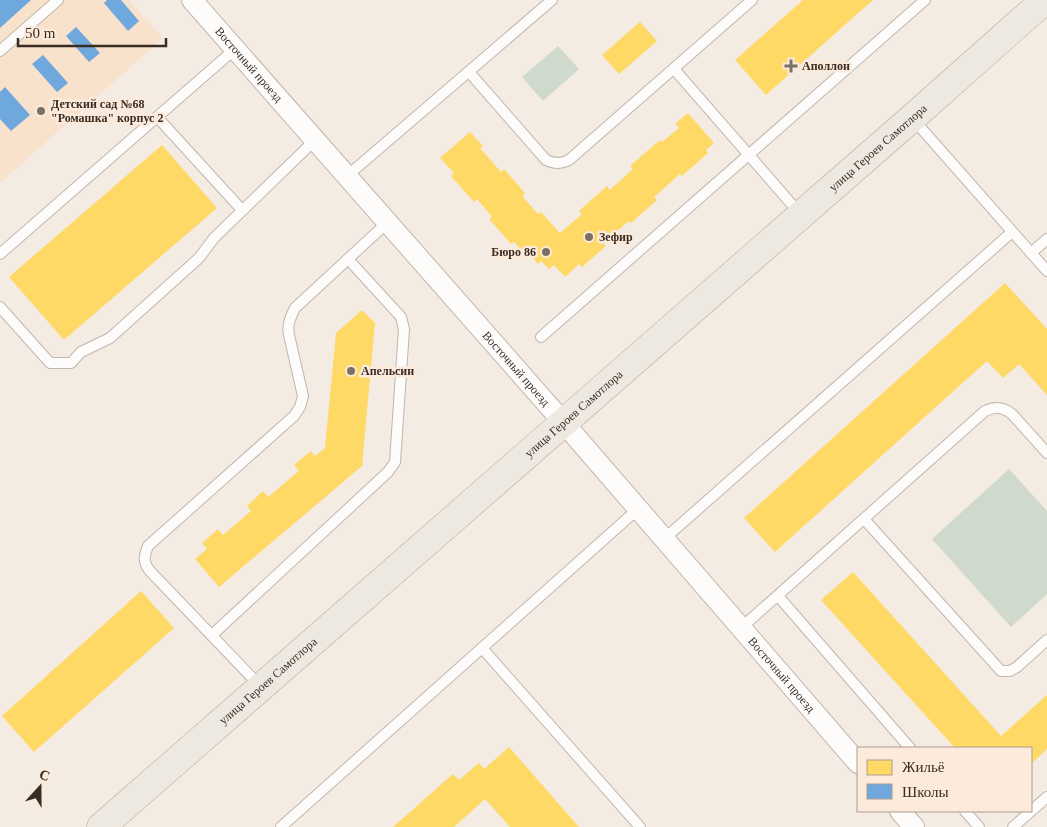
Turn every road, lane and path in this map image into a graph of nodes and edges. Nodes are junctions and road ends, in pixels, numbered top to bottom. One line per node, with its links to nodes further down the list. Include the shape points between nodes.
1 (58, 0): 8 (lane)
2 (192, 0): 7 (street, Восточный проезд)
3 (552, 0): 10 (lane)
4 (752, 0): 9 (lane)
5 (925, 0): 14 (lane)
6 (1045, 0): 12 (main road, улица Героев Самотлора)
7 (235, 49): 11 (lane); 13 (street, Восточный проезд)
8 (0, 51)
9 (674, 69): 10 (lane, via 561,164 546,160); 14 (lane)
10 (469, 72): 15 (lane)
11 (158, 118): 16 (lane); 22 (lane)
12 (912, 118): 17 (main road, улица Героев Самотлора); 19 (lane)
13 (315, 140): 15 (street, Восточный проезд); 16 (lane)
14 (748, 155): 17 (lane); 26 (lane)
15 (346, 176): 18 (street, Восточный проезд)
16 (242, 210): 25 (lane, via 199,258 118,331 81,352 71,363 50,363)
17 (801, 215): 27 (main road, улица Героев Самотлора)
18 (388, 222): 23 (lane); 27 (street, Восточный проезд)
19 (1012, 232): 21 (lane); 31 (lane)
20 (1047, 239): 21 (lane)
21 (1031, 253): 24 (lane)
22 (0, 254)
23 (348, 259): 34 (lane, via 401,317 404,329 395,462); 34 (lane, via 295,308 290,318 289,335 303,396 294,416 148,546 144,555 144,563 149,570)
24 (1047, 271)
25 (0, 307)
26 (541, 337)
27 (563, 422): 29 (street, Восточный проезд); 37 (main road, улица Героев Самотлора)
28 (1047, 453): 30 (lane, via 1005,408 993,408)
29 (638, 509): 31 (street, Восточный проезд); 36 (lane)
30 (864, 519): 32 (lane); 35 (lane, via 1000,671 1010,672)
31 (664, 539): 33 (street, Восточный проезд)
32 (778, 596): 33 (lane); 38 (lane)
33 (741, 628): 39 (street, Восточный проезд)
34 (212, 636): 37 (lane)
35 (1047, 640)
36 (482, 648): 46 (lane); 47 (lane)
37 (261, 687): 45 (main road, улица Героев Самотлора)
38 (909, 747)
39 (857, 762)
40 (1047, 797): 41 (lane)
41 (1032, 810)
42 (901, 812): 48 (street)
43 (966, 812): 49 (lane)
44 (1030, 812): 50 (lane)
45 (101, 827)
46 (281, 827)
47 (640, 827)
48 (914, 827)
49 (979, 827)
50 (1013, 827)

